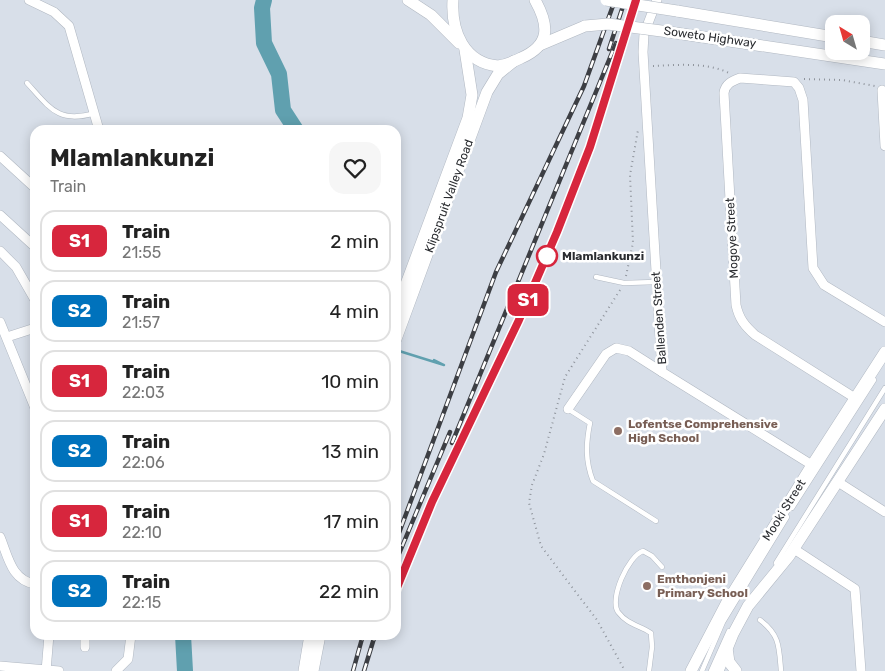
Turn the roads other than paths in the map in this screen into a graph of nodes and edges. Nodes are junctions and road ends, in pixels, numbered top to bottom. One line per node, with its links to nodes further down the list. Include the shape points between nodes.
1 (29, 0): 16 (street, via 54,12 69,26)
2 (408, 0): 10 (main road, via 431,15)
3 (453, 0): 10 (main road, Klipspruit Valley Road, via 454,24)
4 (535, 0): 11 (main road, via 545,25 543,41)
5 (606, 0): 7 (main road, Soweto Highway, bridge)
6 (657, 0): 25 (street, Ballenden Street, via 644,34)
7 (825, 36)
8 (870, 42): 9 (main road)
9 (885, 45)
10 (463, 46): 12 (main road, via 492,66); 27 (main road, Klipspruit Valley Road, via 472,95 468,118)
11 (538, 46): 12 (main road, Soweto Highway); 13 (main road, Soweto Highway, bridge, via 584,26 608,24)
12 (514, 61): 28 (main road, Klipspruit Valley Road, via 498,74 487,92)
13 (885, 64)
14 (27, 83): 16 (lane, via 53,111 65,117 78,118)
15 (882, 90): 18 (street)
16 (95, 113): 17 (street)
17 (98, 125)
18 (885, 146)
19 (0, 156): 20 (street)
20 (30, 183)
21 (1, 216): 22 (street)
22 (30, 242)
23 (0, 250): 26 (street, via 16,266)
24 (596, 277): 25 (lane, via 624,283)
25 (656, 282): 35 (street, Ballenden Street)
26 (30, 291)
27 (401, 310)
28 (401, 311)
29 (0, 322): 32 (street)
30 (885, 322): 38 (street, Mogoye Street, via 824,285 814,268 803,100 799,88 794,82 740,78 727,84 724,93 738,314 742,323 755,335)
31 (30, 330): 32 (street)
32 (6, 337): 37 (street)
33 (885, 352): 38 (main road, Mooki Street)
34 (885, 362): 65 (lane, Mooki Street, via 723,622)
35 (662, 372): 39 (street, via 629,351 616,348 606,354); 41 (street, Ballenden Street)
36 (885, 388): 66 (lane, Mooki Street, via 775,565 729,630)
37 (30, 396)
38 (855, 398): 41 (main road, Mooki Street)
39 (568, 409): 44 (lane, via 590,423 585,445 593,481)
40 (884, 414): 42 (main road)
41 (812, 464): 64 (main road, Mooki Street, via 726,604)
42 (838, 482): 43 (street); 46 (main road)
43 (885, 512)
44 (656, 521)
45 (0, 537): 48 (street, via 15,573)
46 (794, 549): 55 (main road, via 748,606); 70 (street, via 855,589)
47 (662, 567): 63 (lane, via 644,551 634,556 626,567 615,602 618,612 630,624 651,633)
48 (30, 583)
49 (760, 620): 69 (lane, via 777,638)
50 (49, 640): 58 (street)
51 (86, 640): 56 (street)
52 (130, 640): 60 (street, via 128,658)
53 (309, 640): 61 (main road)
54 (319, 640): 62 (main road)
55 (727, 646): 67 (main road); 68 (main road, via 729,662)
56 (85, 647)
57 (0, 666): 58 (street)
58 (46, 670): 59 (street)
59 (59, 671)
60 (116, 671)
61 (304, 671)
62 (313, 671)
63 (649, 671)
64 (691, 671)
65 (702, 671)
66 (711, 671)
67 (718, 671)
68 (736, 671)
69 (781, 671)
70 (861, 671)

